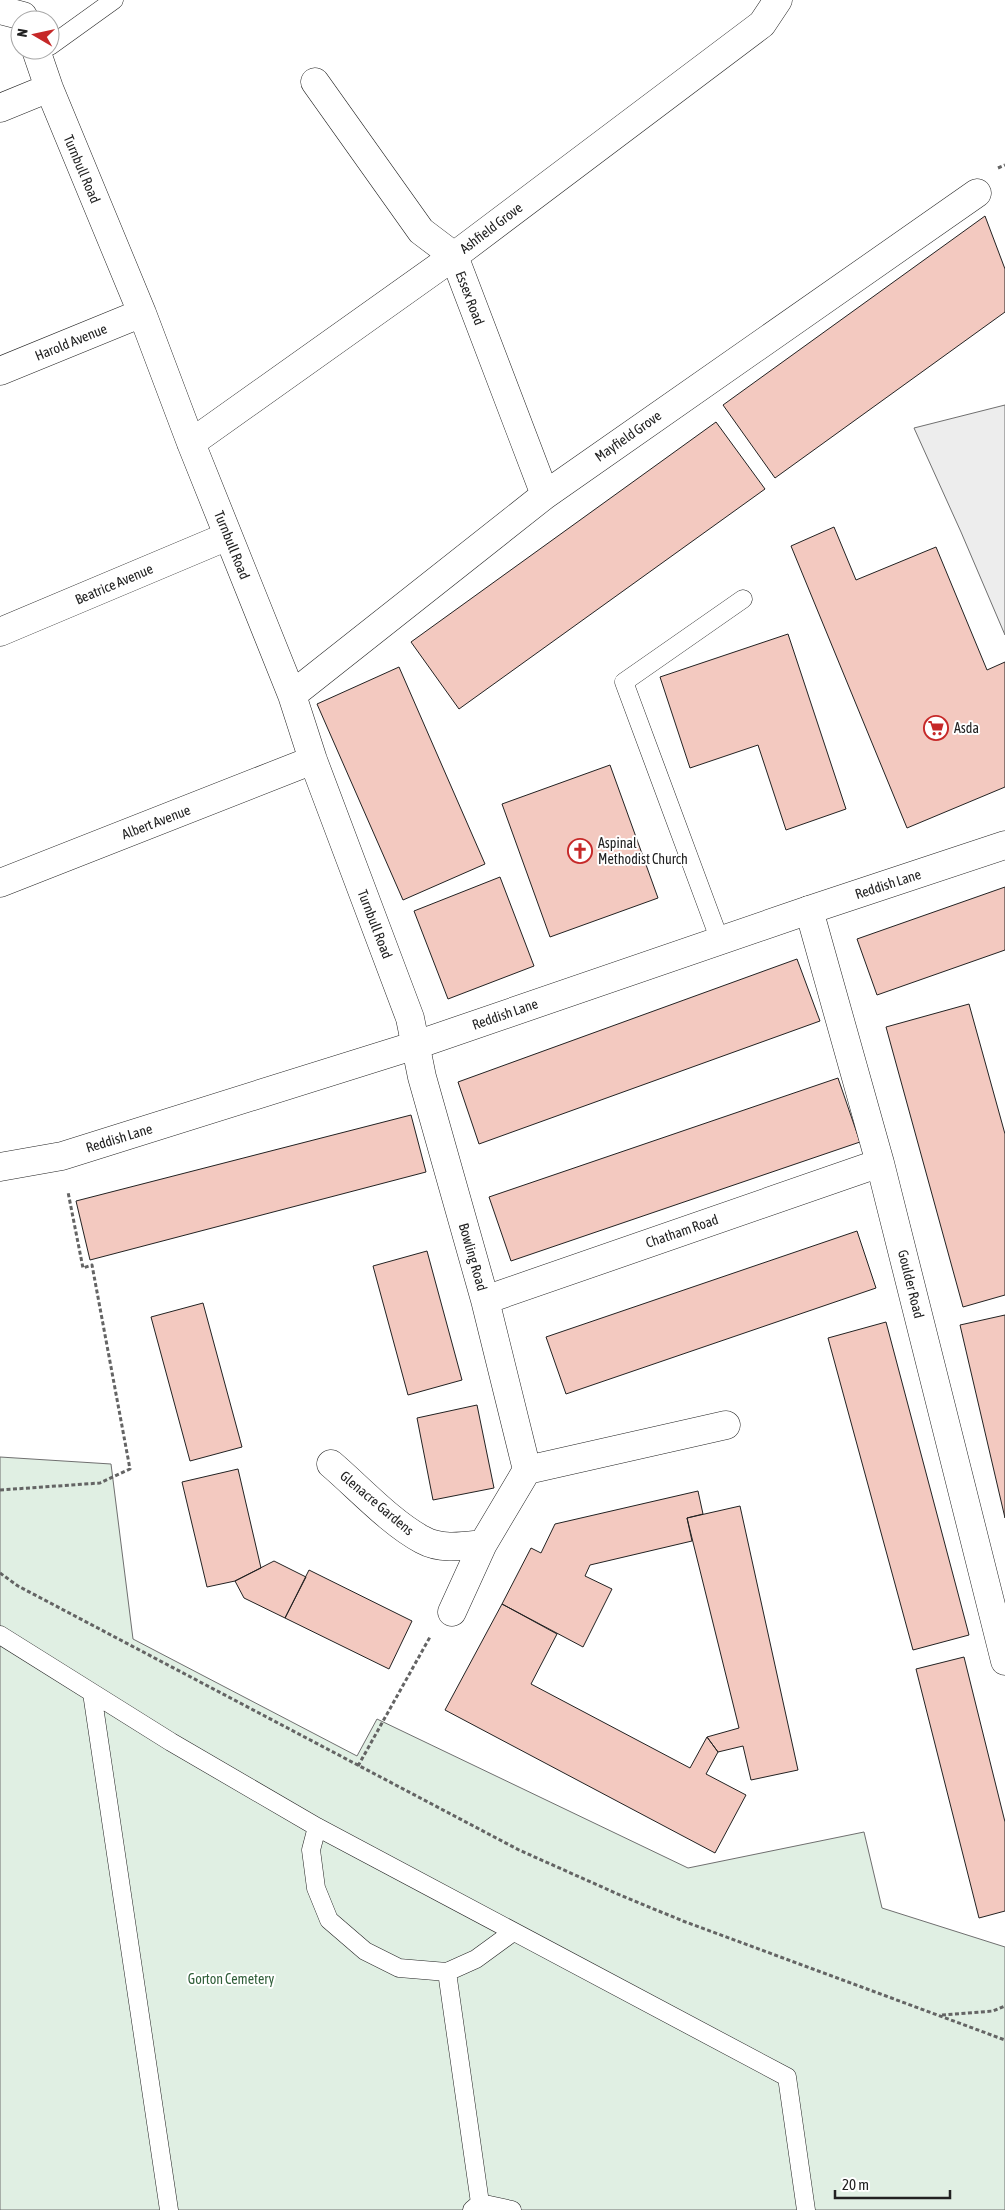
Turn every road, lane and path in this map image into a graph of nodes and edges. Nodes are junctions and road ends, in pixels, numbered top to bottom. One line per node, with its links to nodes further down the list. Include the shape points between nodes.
1 (114, 0): 3 (lane)
2 (778, 0): 9 (street, Ashfield Grove, via 762,24)
3 (60, 38)
4 (44, 60): 6 (street, Turnbull Road)
5 (314, 82): 9 (street, Essex Road, via 421,231)
6 (49, 88): 7 (street); 10 (street, Turnbull Road)
7 (0, 108)
8 (977, 193): 13 (street, Mayfield Grove)
9 (454, 256): 12 (street, Ashfield Grove); 13 (street, Essex Road)
10 (142, 313): 11 (street, Harold Avenue); 12 (street, Turnbull Road)
11 (0, 370)
12 (191, 442): 14 (street, Turnbull Road)
13 (545, 495): 17 (street, Mayfield Grove)
14 (228, 536): 16 (street, Beatrice Avenue); 17 (street, Turnbull Road)
15 (743, 599): 22 (lane, via 624,682)
16 (0, 632)
17 (292, 695): 18 (street, Turnbull Road)
18 (313, 760): 20 (street, Albert Avenue); 23 (street, Turnbull Road, via 410,1018)
19 (1005, 845): 21 (street, Reddish Lane)
20 (0, 883)
21 (809, 910): 22 (street, Reddish Lane); 24 (street, Goulder Road)
22 (720, 941): 23 (street, Reddish Lane)
23 (416, 1045): 25 (street, Reddish Lane, via 62,1156); 27 (street, Bowling Road)
24 (880, 1163): 27 (street, Chatham Road); 35 (street, Goulder Road)
25 (0, 1167)
26 (68, 1192): 31 (path, via 83,1268 92,1265 130,1469 100,1483)
27 (484, 1300): 30 (street, Bowling Road)
28 (726, 1424): 30 (street)
29 (331, 1464): 32 (street, Glenacre Gardens, via 388,1515 424,1541 452,1547)
30 (527, 1470): 32 (street)
31 (0, 1490)
32 (483, 1544): 34 (street)
33 (0, 1573): 39 (path, via 35,1595)
34 (452, 1612): 39 (path, via 432,1632)
35 (1001, 1630): 37 (street, Goulder Road)
36 (0, 1635): 38 (lane)
37 (1005, 1661)
38 (92, 1692): 40 (lane); 47 (lane)
39 (358, 1766): 44 (path, via 519,1850 620,1895)
40 (317, 1827): 41 (lane); 42 (lane, via 312,1850 316,1888 329,1920 365,1951 399,1968)
41 (513, 1932): 42 (lane, via 476,1959); 49 (lane, via 787,2077)
42 (447, 1972): 46 (lane)
43 (1005, 2006): 44 (path)
44 (939, 2016): 45 (path)
45 (1005, 2040)
46 (476, 2206): 48 (lane)
47 (169, 2210)
48 (512, 2210)
49 (806, 2210)

